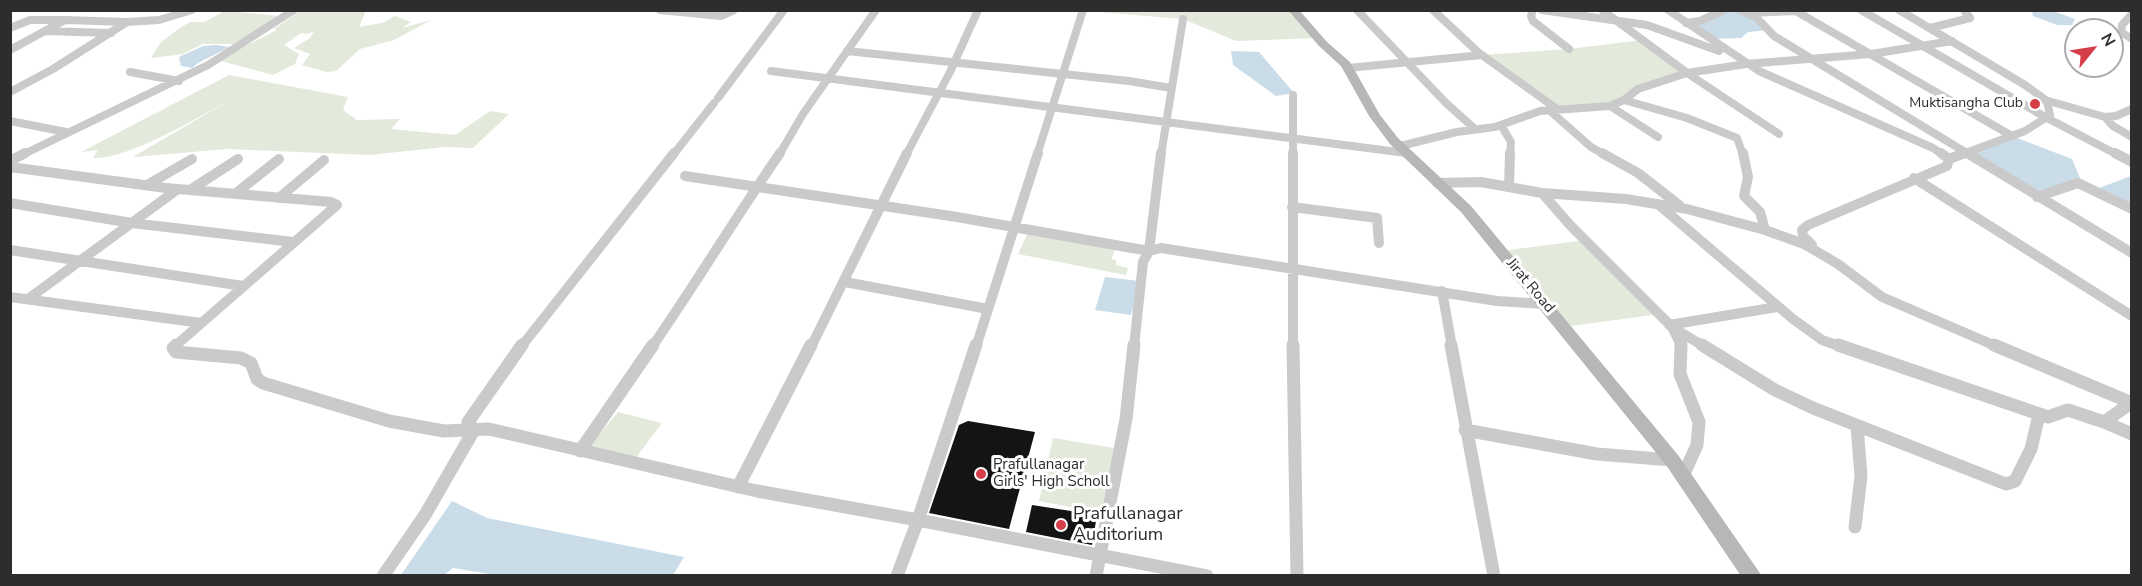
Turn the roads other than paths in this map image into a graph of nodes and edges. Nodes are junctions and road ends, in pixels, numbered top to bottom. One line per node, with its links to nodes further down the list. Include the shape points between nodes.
1 (192, 10): 28 (street, via 159,21)
2 (294, 10): 53 (street)
3 (660, 10): 21 (street)
4 (734, 10): 21 (street, via 721,16)
5 (784, 10): 130 (street, via 514,356 468,422)
6 (876, 10): 39 (street)
7 (978, 10): 45 (street)
8 (1083, 10): 50 (street)
9 (1293, 10): 47 (main road, Jirat Road)
10 (1357, 10): 44 (street)
11 (1433, 10): 41 (street)
12 (1533, 10): 37 (street, via 1533,21)
13 (1542, 10): 27 (street)
14 (1602, 10): 27 (street)
15 (1668, 10): 29 (street)
16 (1724, 10): 29 (street)
17 (1740, 10): 23 (street)
18 (1861, 10): 36 (street)
19 (1899, 10): 31 (street)
20 (1964, 10): 31 (street, via 1970,18)
21 (675, 11)
22 (1794, 11): 23 (street); 40 (street)
23 (1749, 13): 43 (street, via 1774,36)
24 (2132, 14): 34 (street, via 2121,32)
25 (1183, 19): 54 (street)
26 (65, 20): 28 (street); 30 (street, via 30,20); 32 (street)
27 (1615, 20): 42 (street, via 1666,30); 51 (street)
28 (126, 22): 33 (street)
29 (1686, 23): 42 (street)
30 (10, 28)
31 (1930, 28): 35 (street)
32 (45, 31): 33 (street); 38 (street)
33 (112, 33): 56 (street)
34 (2132, 39)
35 (1952, 41): 36 (street); 59 (street)
36 (1922, 45): 40 (street); 65 (street)
37 (1569, 49)
38 (10, 50)
39 (847, 51): 45 (street); 52 (street)
40 (1871, 54): 43 (street); 72 (street)
41 (1482, 55): 44 (street); 62 (street)
42 (1738, 59): 46 (street)
43 (1811, 59): 46 (street); 77 (street)
44 (1407, 62): 47 (street); 69 (street)
45 (954, 63): 50 (street); 55 (street)
46 (1746, 64): 51 (street); 81 (street, via 1933,148)
47 (1348, 69): 76 (main road, Jirat Road, via 1375,116)
48 (771, 71): 52 (street)
49 (130, 72): 53 (street)
50 (1063, 73): 54 (street); 61 (street)
51 (1688, 73): 58 (street, via 1638,89); 71 (street)
52 (830, 77): 55 (street); 90 (street)
53 (179, 81): 70 (street)
54 (1172, 88): 67 (street)
55 (940, 91): 61 (street); 100 (street)
56 (10, 92)
57 (1293, 95): 75 (street)
58 (1624, 100): 60 (street); 106 (street, via 1688,118 1737,138 1748,164 1744,195 1760,212)
59 (2045, 100): 64 (street); 65 (street, via 2050,107)
60 (1610, 106): 62 (street); 73 (street)
61 (1052, 108): 67 (street); 105 (street)
62 (1553, 110): 68 (street); 102 (street, via 1591,147 1638,172)
63 (2132, 110): 64 (street)
64 (2105, 117): 74 (street)
65 (2047, 118): 72 (street); 84 (street)
66 (10, 121): 70 (street)
67 (1166, 123): 75 (street); 110 (street)
68 (1501, 125): 69 (street); 91 (street, via 1511,142)
69 (1475, 129): 76 (street)
70 (66, 132): 83 (street)
71 (1779, 134)
72 (2012, 136): 77 (street)
73 (1658, 137)
74 (2132, 137)
75 (1291, 138): 76 (street); 101 (street)
76 (1403, 149): 88 (main road, Jirat Road)
77 (1966, 153): 81 (street); 96 (street)
78 (192, 159): 89 (street)
79 (238, 159): 93 (street)
80 (279, 159): 95 (street)
81 (1949, 159): 87 (street, via 1947,166)
82 (324, 160): 97 (street)
83 (10, 161)
84 (2132, 162)
85 (10, 167): 89 (street)
86 (685, 176): 90 (street)
87 (1914, 178): 112 (street, via 1802,230 1803,236); 123 (street)
88 (1437, 183): 91 (street, via 1469,181); 120 (main road, Jirat Road, via 1466,209)
89 (146, 185): 92 (street)
90 (757, 187): 100 (street); 133 (street, via 704,272)
91 (1509, 187): 94 (street)
92 (178, 189): 93 (street); 104 (street)
93 (190, 190): 95 (street)
94 (1542, 193): 99 (street); 125 (street)
95 (235, 194): 97 (street)
96 (2037, 197): 103 (street, via 2078,183); 111 (street)
97 (279, 198): 107 (street, via 337,205)
98 (10, 203): 104 (street)
99 (1657, 203): 102 (street); 121 (street)
100 (880, 207): 105 (street); 115 (street)
101 (1292, 207): 108 (street, via 1377,218); 114 (street)
102 (1687, 209): 106 (street)
103 (2132, 209)
104 (132, 223): 107 (street); 113 (street)
105 (1014, 227): 110 (street); 122 (street)
106 (1764, 230): 112 (street)
107 (293, 242): 116 (street)
108 (1379, 243)
109 (10, 250): 113 (street)
110 (1149, 251): 114 (street, via 1161,248); 139 (street, via 1143,262 1126,419)
111 (2132, 253)
112 (1822, 254): 126 (street, via 1902,307)
113 (81, 260): 116 (street); 119 (street)
114 (1292, 268): 117 (street); 144 (street)
115 (845, 282): 122 (street); 136 (street)
116 (243, 286): 124 (street)
117 (1442, 291): 120 (street, via 1497,301); 131 (street)
118 (10, 297): 119 (street)
119 (28, 299): 124 (street)
120 (1545, 304): 134 (main road, Jirat Road)
121 (1777, 307): 125 (street); 127 (street, via 1822,340)
122 (988, 309): 137 (street)
123 (2132, 316)
124 (201, 323): 130 (street, via 173,348 177,352 247,360 263,383 389,422 444,431)
125 (1670, 326): 129 (street, via 1775,390); 135 (street, via 1682,347 1680,374 1699,422 1697,445)
126 (2131, 403): 128 (street)
127 (2039, 415): 128 (street, via 2054,416 2068,410); 129 (street, via 2031,449 2015,481 2006,484)
128 (2104, 422): 132 (street)
129 (1857, 426): 138 (street, via 1863,470)
130 (474, 430): 133 (street, via 489,429); 140 (street)
131 (1466, 430): 134 (street, via 1598,454); 145 (street)
132 (2132, 434)
133 (580, 451): 136 (street)
134 (1672, 460): 135 (main road, Jirat Road)
135 (1683, 476): 146 (main road, Jirat Road)
136 (738, 487): 137 (street)
137 (918, 520): 139 (street); 141 (street)
138 (1855, 527)
139 (1099, 555): 142 (street); 143 (street)
140 (383, 576)
141 (897, 576)
142 (1095, 576)
143 (1207, 576)
144 (1297, 576)
145 (1494, 576)
146 (1752, 576)

